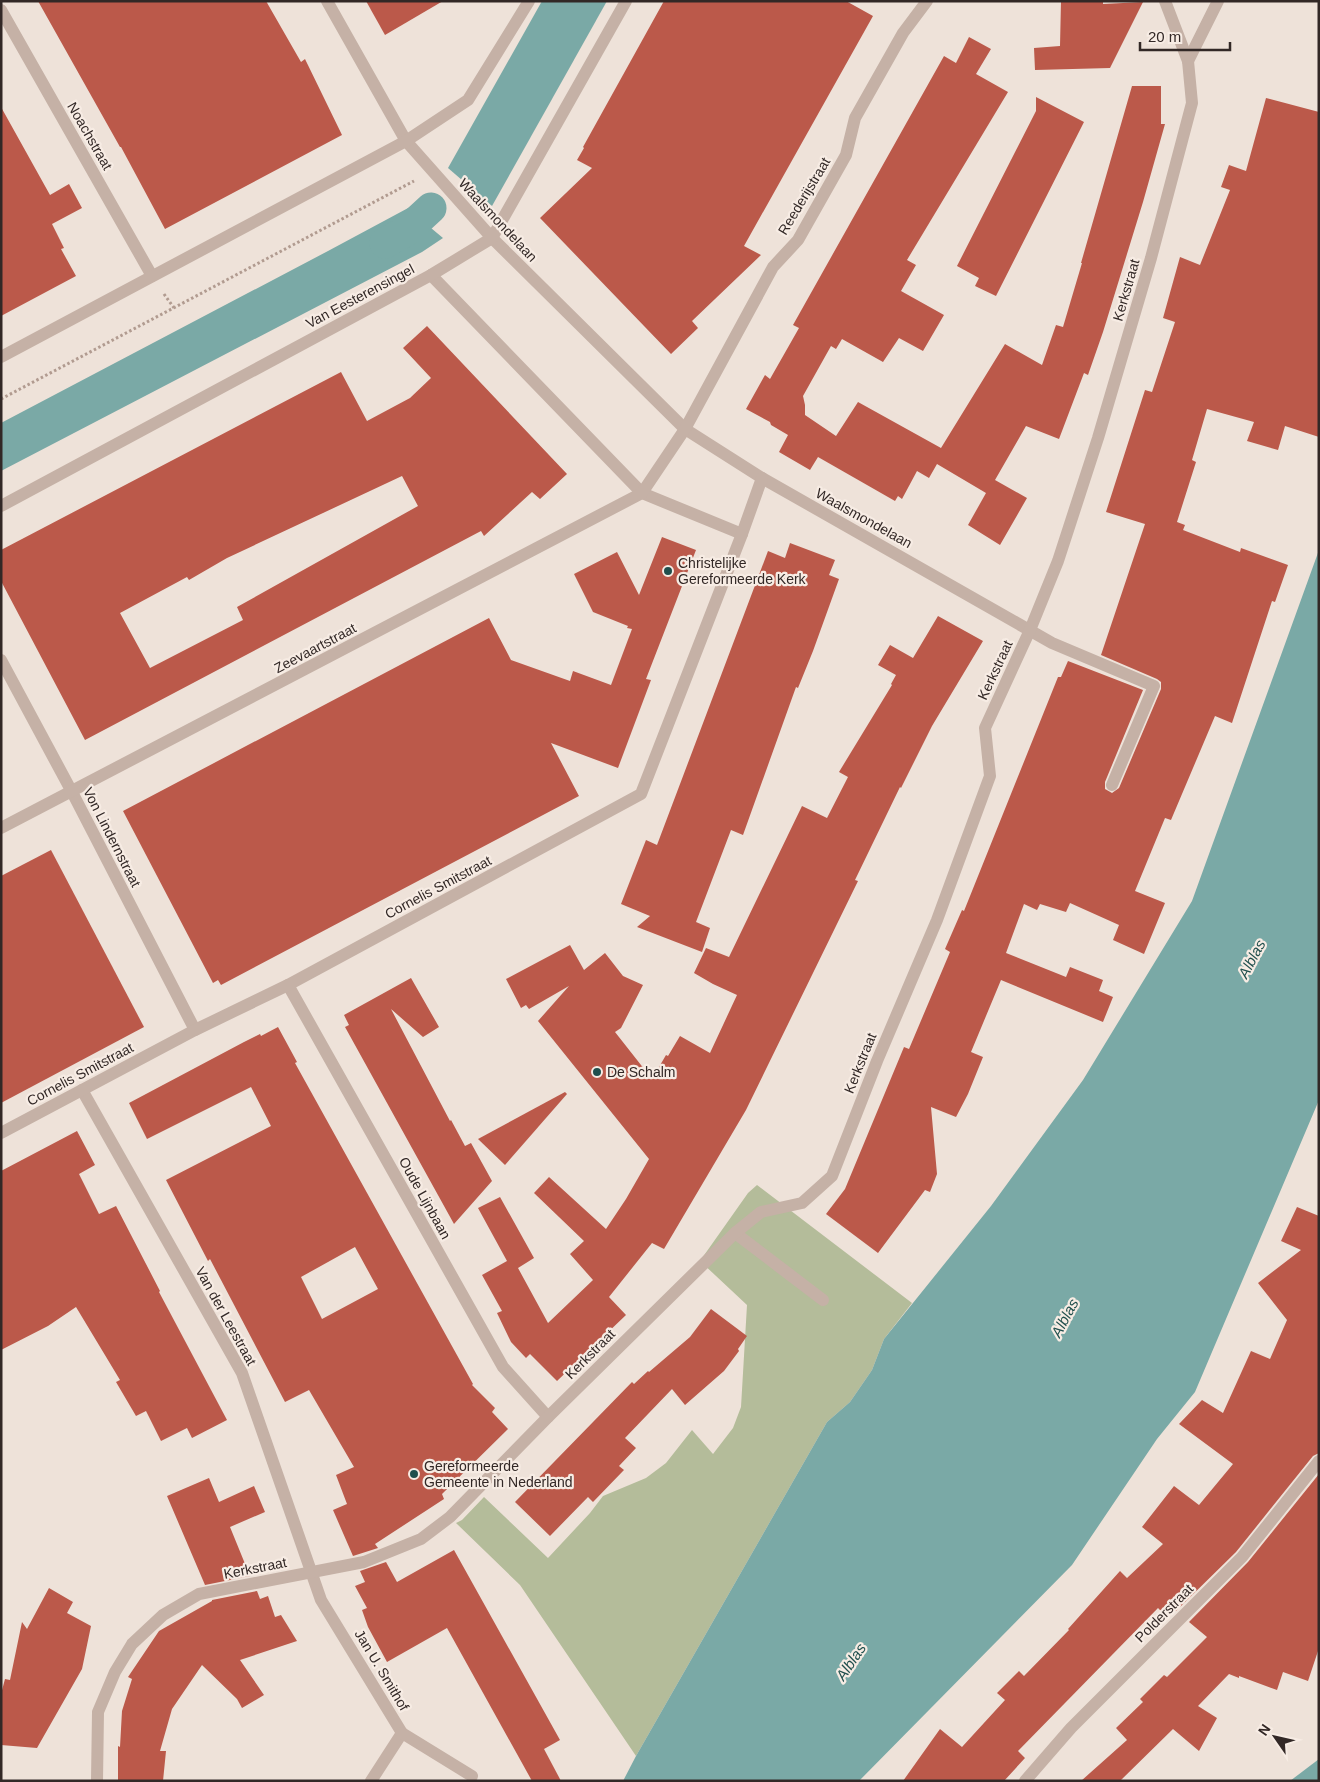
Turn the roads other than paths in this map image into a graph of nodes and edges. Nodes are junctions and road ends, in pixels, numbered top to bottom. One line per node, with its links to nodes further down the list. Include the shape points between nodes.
1 (327, 1): 9 (street, Waalsmondelaan)
2 (529, 1): 9 (street, via 468,100)
3 (626, 1): 10 (street, Van Eesterensingel)
4 (927, 1): 14 (street, Reederijstraat, via 903,34 855,118 846,155 798,240 773,267)
5 (1165, 1): 8 (street, Kerkstraat)
6 (1218, 1): 8 (street)
7 (1, 10): 12 (street, Noachstraat)
8 (1188, 61): 19 (street, Kerkstraat, via 1192,103 1151,258 1058,561)
9 (406, 141): 10 (street, Waalsmondelaan); 12 (street)
10 (492, 238): 11 (street, Van Eesterensingel); 14 (street, Waalsmondelaan)
11 (431, 275): 16 (street); 17 (street, Van Eesterensingel)
12 (152, 276): 13 (street)
13 (1, 357)
14 (684, 430): 15 (street, Waalsmondelaan); 16 (street)
15 (762, 478): 18 (street, Cornelis Smitstraat); 19 (street, Waalsmondelaan)
16 (642, 493): 18 (street); 22 (street, Zeevaartstraat)
17 (1, 506)
18 (742, 534): 24 (street, Cornelis Smitstraat, via 641,794)
19 (1030, 630): 21 (street, Waalsmondelaan, via 1154,686); 28 (street, Kerkstraat, via 984,728 990,776 937,920 876,1061 832,1176 802,1203 761,1212)
20 (1, 660): 22 (street, Von Lindernstraat)
21 (1112, 785)
22 (72, 792): 23 (street, Zeevaartstraat); 25 (street, Von Lindernstraat)
23 (1, 828)
24 (288, 985): 25 (street, Cornelis Smitstraat); 30 (street, Oude Lijnbaan, via 503,1367)
25 (195, 1030): 26 (street, Cornelis Smitstraat)
26 (82, 1090): 27 (street, Cornelis Smitstraat); 32 (street, Van der Leestraat, via 242,1372)
27 (1, 1133)
28 (736, 1233): 29 (street); 30 (street, Kerkstraat)
29 (823, 1300)
30 (548, 1417): 32 (street, Kerkstraat, via 450,1517 421,1539 364,1562)
31 (1319, 1461): 37 (street, Polderstraat, via 1242,1557 1071,1728)
32 (310, 1572): 33 (street, Jan U. Smithof, via 321,1600); 35 (street, Kerkstraat, via 199,1594 163,1615 132,1644 115,1672 98,1712)
33 (402, 1733): 34 (street); 36 (street, Jan U. Smithof)
34 (472, 1776)
35 (97, 1781)
36 (371, 1781)
37 (1025, 1781)

